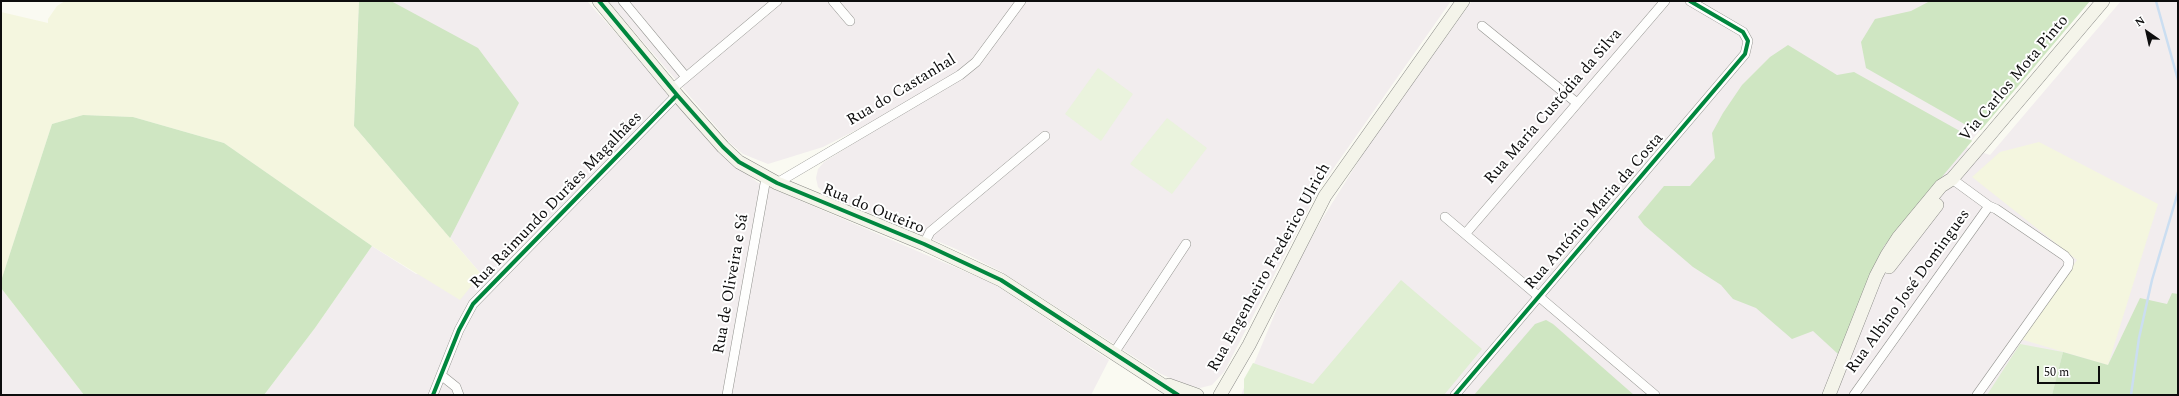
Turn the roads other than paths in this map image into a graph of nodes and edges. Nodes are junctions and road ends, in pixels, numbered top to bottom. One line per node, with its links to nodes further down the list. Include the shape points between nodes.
1 (599, 1): 13 (main road, Rua do Outeiro)
2 (623, 1): 12 (street)
3 (777, 1): 12 (street)
4 (833, 1): 10 (street)
5 (1021, 1): 17 (street, Rua do Castanhal, via 976,62 960,75)
6 (1463, 1): 27 (main road, Rua Engenheiro Frederico Ulrich, via 1325,196)
7 (1665, 1): 14 (street, Rua Maria Custódia da Silva)
8 (1690, 1): 23 (street, Rua António Maria da Costa, via 1743,32 1748,41 1743,58)
9 (2103, 1): 16 (main road, Via Carlos Mota Pinto)
10 (850, 21)
11 (1482, 26): 14 (street)
12 (686, 77): 13 (street)
13 (675, 92): 17 (main road, Rua do Outeiro, via 722,147 739,162); 25 (street, Rua Raimundo Durães Magalhães, via 477,299 459,330)
14 (1577, 103): 20 (street, Rua Maria Custódia da Silva)
15 (1045, 136): 21 (street, via 930,232)
16 (1952, 179): 18 (street, Rua Albino José Domingues); 37 (main road, Via Carlos Mota Pinto, via 1949,190 1912,234 1870,295)
17 (772, 180): 21 (main road, Rua do Outeiro); 30 (street, Rua de Oliveira e Sá)
18 (1989, 206): 38 (street, Rua Albino José Domingues); 39 (street, Rua Albino José Domingues, via 2069,261 2068,267)
19 (1445, 217): 20 (street)
20 (1466, 233): 23 (street)
21 (924, 244): 24 (main road, Rua do Outeiro, via 1001,280)
22 (1186, 244): 24 (street)
23 (1538, 296): 35 (street, Rua António Maria da Costa); 36 (street)
24 (1114, 353): 26 (main road, Rua do Outeiro)
25 (441, 375): 28 (street, Rua Raimundo Durães Magalhães); 29 (street, via 456,387)
26 (1155, 380): 31 (main road, Rua do Outeiro); 32 (main road, Rua do Outeiro)
27 (1227, 383): 33 (main road, Rua Engenheiro Frederico Ulrich); 34 (main road)
28 (433, 395)
29 (459, 395)
30 (727, 395)
31 (1178, 395)
32 (1197, 395)
33 (1220, 395)
34 (1234, 395)
35 (1455, 395)
36 (1655, 395)
37 (1829, 395)
38 (1854, 395)
39 (1977, 395)

